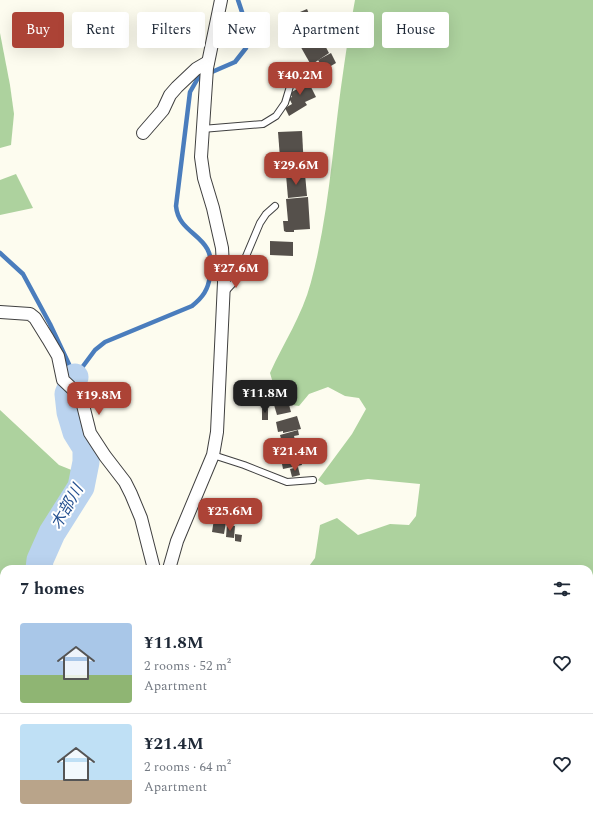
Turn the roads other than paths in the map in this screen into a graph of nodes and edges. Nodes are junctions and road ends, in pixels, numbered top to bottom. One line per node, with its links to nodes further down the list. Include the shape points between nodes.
1 (221, 0): 2 (street)
2 (208, 62): 4 (street); 5 (street, via 196,69 170,95 163,110)
3 (302, 67): 4 (lane, via 291,83 276,116 263,124)
4 (202, 129): 7 (street, via 201,157 222,248)
5 (143, 133)
6 (275, 206): 7 (lane, via 260,223 236,280)
7 (224, 294): 9 (street, via 217,432)
8 (0, 312): 11 (street, via 30,314 48,339 58,356 63,380 81,397 90,433 132,494)
9 (213, 455): 10 (lane, via 287,482); 12 (street, via 176,541)
10 (313, 480)
11 (153, 565)
12 (170, 565)

